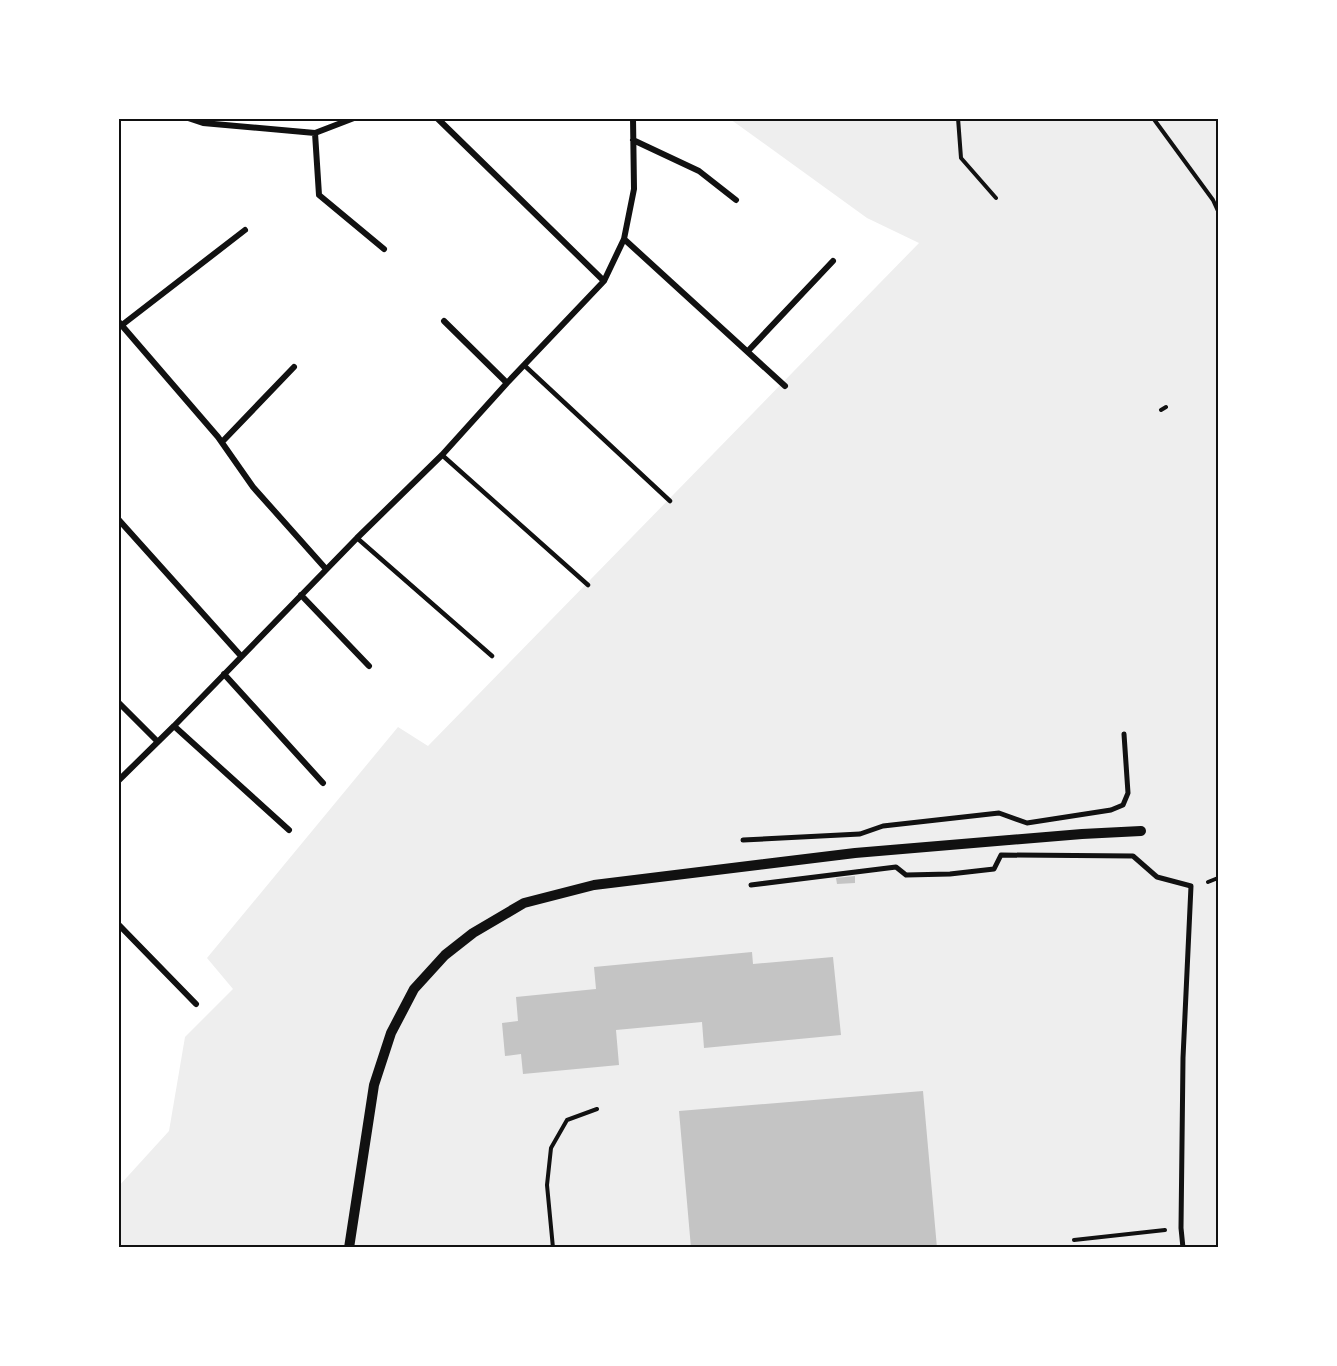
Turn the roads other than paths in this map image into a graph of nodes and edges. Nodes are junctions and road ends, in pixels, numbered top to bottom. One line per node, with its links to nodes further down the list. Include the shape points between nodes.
1 (188, 118): 5 (street, via 202,123)
2 (354, 118): 5 (street)
3 (437, 118): 12 (street)
4 (633, 118): 6 (street)
5 (315, 133): 10 (street, via 319,195)
6 (633, 140): 7 (street, via 699,171); 9 (street, via 634,189)
7 (736, 200)
8 (245, 230): 14 (street)
9 (624, 239): 12 (street); 15 (street)
10 (384, 249)
11 (833, 261): 15 (street)
12 (604, 281): 16 (street)
13 (444, 321): 18 (street)
14 (120, 323): 20 (street)
15 (748, 351): 19 (street)
16 (525, 366): 18 (street); 22 (lane)
17 (294, 367): 20 (street)
18 (507, 384): 21 (street)
19 (785, 386)
20 (222, 442): 25 (street, via 253,487)
21 (442, 455): 24 (street); 26 (lane)
22 (670, 501)
23 (118, 519): 28 (street)
24 (357, 538): 25 (street); 29 (lane)
25 (326, 569): 27 (street)
26 (588, 585)
27 (301, 595): 28 (street); 30 (street)
28 (241, 656): 31 (street)
29 (492, 656)
30 (369, 666)
31 (224, 674): 33 (street); 37 (street)
32 (118, 702): 35 (street)
33 (174, 726): 35 (street); 38 (street)
34 (1124, 734): 40 (street, via 1128,793 1123,805 1111,810 1027,823 999,813 883,826 860,834)
35 (157, 741): 36 (street)
36 (118, 781)
37 (323, 783)
38 (289, 830)
39 (1141, 831): 44 (street, via 855,853 594,885 524,903 445,955 414,989 391,1033 374,1085)
40 (742, 840)
41 (751, 885): 45 (street, via 896,867 906,875 950,874 994,869 1001,855 1029,855 1132,856 1157,877 1191,886 1183,1058)
42 (118, 924): 43 (street)
43 (196, 1004)
44 (349, 1248)
45 (1183, 1248)

